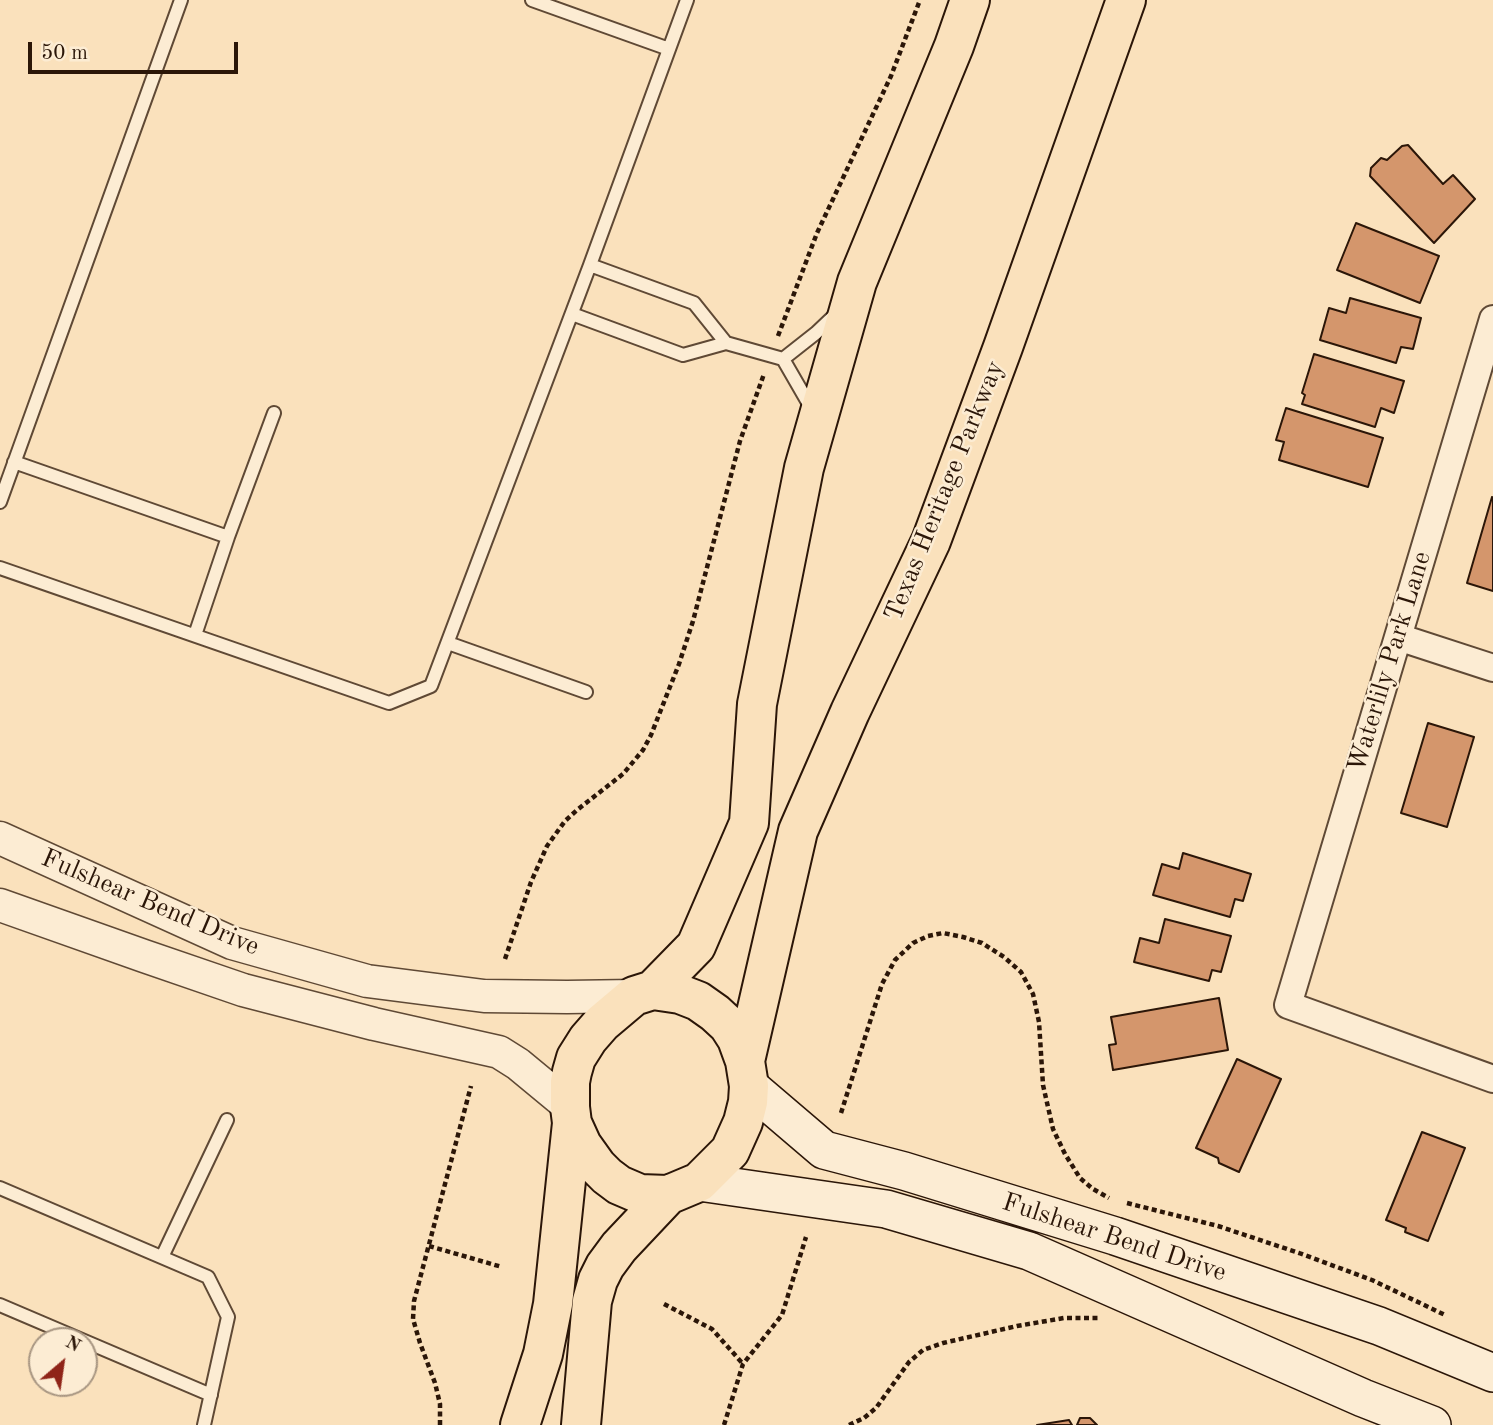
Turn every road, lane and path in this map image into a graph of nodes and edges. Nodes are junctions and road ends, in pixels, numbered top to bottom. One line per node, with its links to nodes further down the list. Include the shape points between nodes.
1 (181, 0): 16 (lane)
2 (532, 0): 7 (lane)
3 (687, 0): 7 (lane)
4 (920, 0): 13 (path, via 876,110 817,233)
5 (970, 0): 9 (main road)
6 (1126, 0): 29 (main road, Texas Heritage Parkway, via 931,541 798,831)
7 (669, 50): 8 (lane)
8 (590, 265): 10 (lane); 12 (lane, via 694,303)
9 (852, 298): 13 (lane, via 816,333); 15 (main road)
10 (572, 314): 12 (lane, via 683,355); 22 (lane)
11 (1493, 319): 21 (street, Waterlily Park Lane)
12 (726, 343): 13 (lane)
13 (777, 357): 15 (lane); 27 (path, via 740,441 689,631 651,735 623,774 565,821 547,846)
14 (274, 413): 18 (lane)
15 (817, 419): 28 (main road, via 757,704 749,823 696,946)
16 (14, 462): 17 (lane); 18 (lane)
17 (0, 502)
18 (228, 537): 20 (lane)
19 (0, 568): 20 (lane)
20 (195, 635): 22 (lane, via 389,703 431,686)
21 (1398, 637): 23 (street); 30 (street, Waterlily Park Lane, via 1287,1005)
22 (448, 643): 24 (lane)
23 (1493, 668)
24 (586, 692)
25 (0, 838): 28 (street, Fulshear Bend Drive, via 232,943 367,981 484,996)
26 (0, 905): 33 (street, Fulshear Bend Drive, via 243,990 499,1052)
27 (505, 959)
28 (644, 993): 29 (main road, via 680,994 715,1013 737,1039); 33 (main road, via 587,1039 569,1082)
29 (747, 1073): 36 (main road, via 748,1102 730,1151); 48 (main road, Fulshear Bend Drive, via 824,1150 1128,1241 1379,1326)
30 (1493, 1079)
31 (471, 1086): 40 (path)
32 (841, 1113): 37 (path, via 882,984 895,960 928,936 964,937 982,943 1021,972 1039,1022 1043,1085 1053,1129 1080,1178)
33 (571, 1115): 36 (main road, via 582,1145 597,1166 620,1185 640,1194); 53 (main road, via 553,1304 543,1354)
34 (227, 1120): 41 (lane)
35 (0, 1188): 41 (lane)
36 (683, 1189): 54 (main road, via 619,1247 598,1280 592,1301); 56 (main road, Fulshear Bend Drive, via 886,1209 1029,1251)
37 (1115, 1200)
38 (1123, 1202): 45 (path, via 1299,1252)
39 (806, 1237): 47 (path, via 782,1315)
40 (429, 1247): 42 (path); 52 (path, via 413,1319 435,1383)
41 (162, 1257): 49 (lane, via 208,1276 228,1317)
42 (502, 1267)
43 (664, 1304): 47 (path, via 712,1329)
44 (0, 1306): 49 (lane)
45 (1445, 1315)
46 (1104, 1319): 55 (path, via 1063,1318 923,1350 876,1408)
47 (743, 1364): 50 (path)
48 (1493, 1373)
49 (211, 1395): 51 (lane)
50 (726, 1424)
51 (204, 1425)
52 (440, 1425)
53 (520, 1425)
54 (582, 1425)
55 (849, 1425)
56 (1432, 1425)

